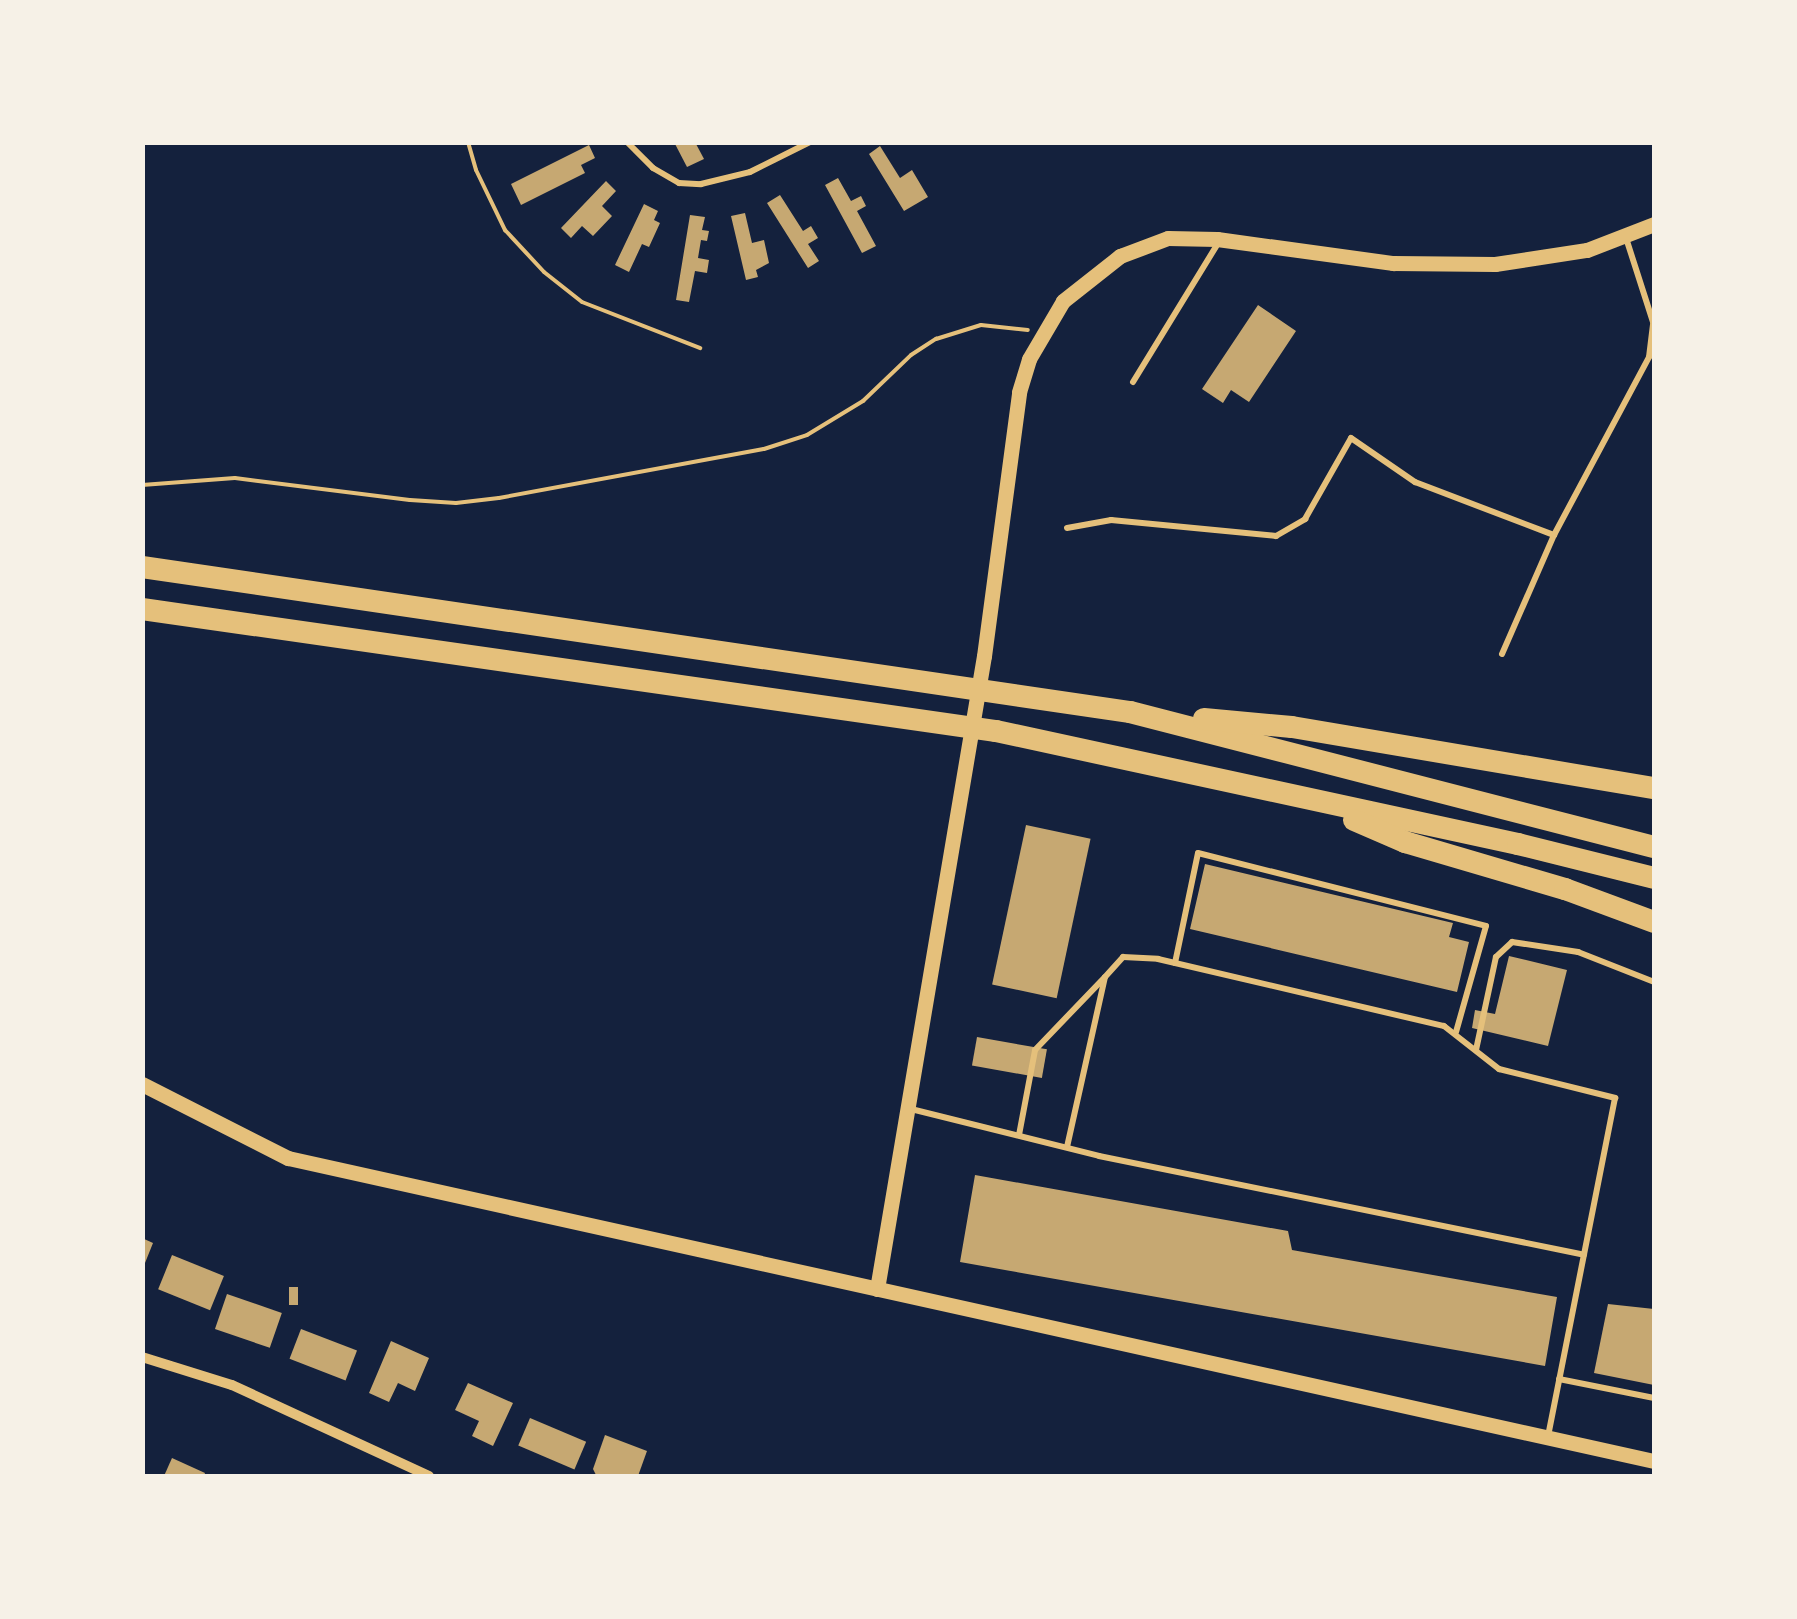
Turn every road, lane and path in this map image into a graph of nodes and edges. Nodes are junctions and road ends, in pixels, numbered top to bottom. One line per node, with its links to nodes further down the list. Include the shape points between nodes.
1 (468, 142): 8 (path, via 505,230 544,272 582,302)
2 (627, 142): 3 (lane, via 679,183 701,184 750,172)
3 (810, 142)
4 (1654, 224): 5 (street)
5 (1626, 237): 6 (street, via 1495,264 1385,262); 12 (lane, via 1653,322 1649,357)
6 (1221, 239): 7 (street, via 1168,238 1120,256 1063,300); 9 (lane)
7 (1042, 332): 10 (path, via 960,328 911,355 863,401 807,435 764,449 499,498 410,500 235,478); 28 (street, via 1019,392 984,656)
8 (700, 348)
9 (1133, 382)
10 (142, 485)
11 (1067, 528): 12 (lane, via 1110,520 1276,536 1305,519 1351,438 1416,482)
12 (1554, 534): 15 (lane)
13 (142, 567): 16 (highway)
14 (142, 609): 18 (highway, via 996,730)
15 (1502, 654)
16 (1130, 712): 17 (highway, via 1292,727); 19 (highway)
17 (1654, 788)
18 (1305, 800): 20 (highway); 21 (highway, via 1405,842)
19 (1654, 847)
20 (1654, 878)
21 (1654, 922)
22 (1174, 962): 23 (lane, via 1122,957); 25 (lane); 25 (lane, via 1198,854 1486,926)
23 (1105, 978): 29 (lane, via 1035,1050); 30 (lane)
24 (1654, 982): 26 (lane, via 1578,952 1520,940 1501,948)
25 (1456, 1032): 26 (lane)
26 (1475, 1052): 31 (lane, via 1500,1068 1615,1098)
27 (142, 1084): 32 (street, via 288,1158)
28 (906, 1108): 29 (lane); 32 (street)
29 (1020, 1136): 30 (lane)
30 (1067, 1147): 31 (lane)
31 (1584, 1255): 34 (lane)
32 (877, 1289): 36 (street)
33 (142, 1357): 38 (street, via 232,1385)
34 (1559, 1379): 35 (lane); 36 (lane)
35 (1654, 1398)
36 (1548, 1437): 37 (street)
37 (1654, 1462)
38 (428, 1476)

